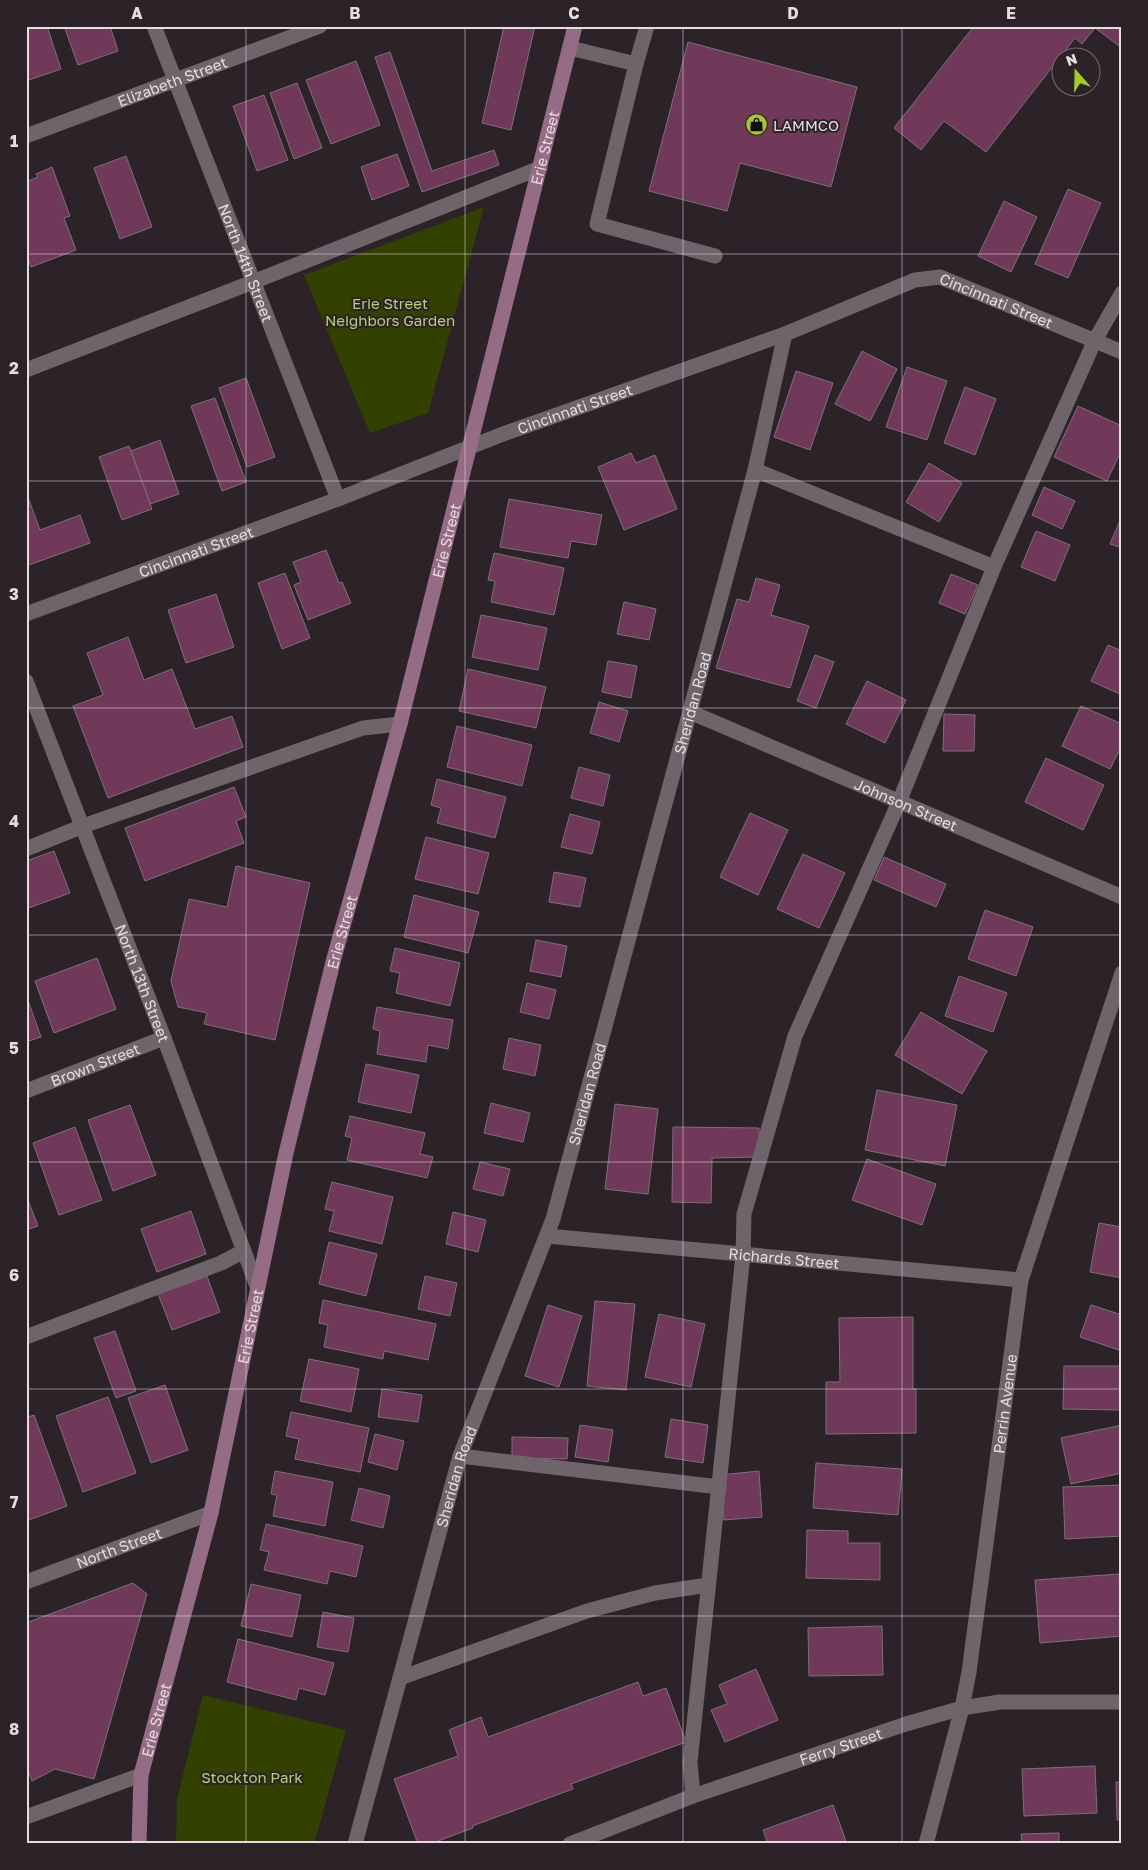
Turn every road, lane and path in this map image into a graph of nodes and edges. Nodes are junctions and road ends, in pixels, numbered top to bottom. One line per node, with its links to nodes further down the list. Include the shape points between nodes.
1 (154, 26): 7 (street, North 14th Street)
2 (320, 26): 7 (street, Elizabeth Street)
3 (575, 26): 5 (street, Erie Street)
4 (647, 26): 6 (street)
5 (570, 48): 6 (street); 9 (street, Erie Street)
6 (636, 64): 10 (street, via 597,224)
7 (175, 81): 8 (street, Elizabeth Street); 11 (street, North 14th Street)
8 (26, 136)
9 (540, 168): 11 (street); 17 (street, Erie Street)
10 (715, 256)
11 (253, 282): 16 (street); 19 (street, North 14th Street)
12 (1122, 293): 14 (street)
13 (785, 334): 14 (street, Cincinnati Street, via 915,280 940,277); 17 (street, Cincinnati Street); 18 (street, Sheridan Road)
14 (1095, 340): 15 (street, Cincinnati Street); 20 (street)
15 (1122, 352)
16 (26, 370)
17 (469, 447): 19 (street, Cincinnati Street); 24 (street, Erie Street)
18 (756, 470): 20 (street); 23 (street, Sheridan Road)
19 (338, 499): 21 (street, Cincinnati Street)
20 (994, 567): 25 (street)
21 (26, 614)
22 (26, 681): 26 (street, North 13th Street)
23 (690, 712): 25 (street, Johnson Street); 32 (street, Sheridan Road)
24 (400, 724): 26 (street, via 363,728); 36 (street, Erie Street, via 331,968)
25 (899, 802): 28 (street, Johnson Street); 34 (street, via 796,1036 744,1214)
26 (83, 826): 27 (street); 30 (street, North 13th Street)
27 (26, 848)
28 (1122, 897)
29 (1122, 973): 35 (street, Perrin Avenue)
30 (164, 1038): 31 (street, Brown Street); 33 (street, North 13th Street)
31 (26, 1091)
32 (547, 1236): 34 (street, Richards Street); 38 (street, Sheridan Road)
33 (244, 1251): 36 (street, North 13th Street); 37 (street, via 221,1263)
34 (743, 1254): 35 (street, Richards Street); 39 (street)
35 (1021, 1280): 45 (street, Perrin Avenue)
36 (257, 1286): 40 (street, Erie Street)
37 (26, 1336)
38 (460, 1456): 39 (street); 43 (street, Sheridan Road)
39 (719, 1487): 42 (street)
40 (212, 1513): 41 (street, North Street); 46 (street, Erie Street)
41 (26, 1582)
42 (708, 1585): 43 (street, via 655,1593 587,1611); 47 (street, via 690,1762)
43 (400, 1678): 50 (street, Sheridan Road)
44 (1122, 1702): 45 (street, Ferry Street, via 1000,1702)
45 (962, 1708): 47 (street, Ferry Street); 52 (street, Perrin Avenue)
46 (141, 1775): 48 (street); 49 (street, Erie Street)
47 (693, 1796): 51 (street, Ferry Street)
48 (26, 1817)
49 (139, 1844)
50 (355, 1844)
51 (570, 1844)
52 (926, 1844)

